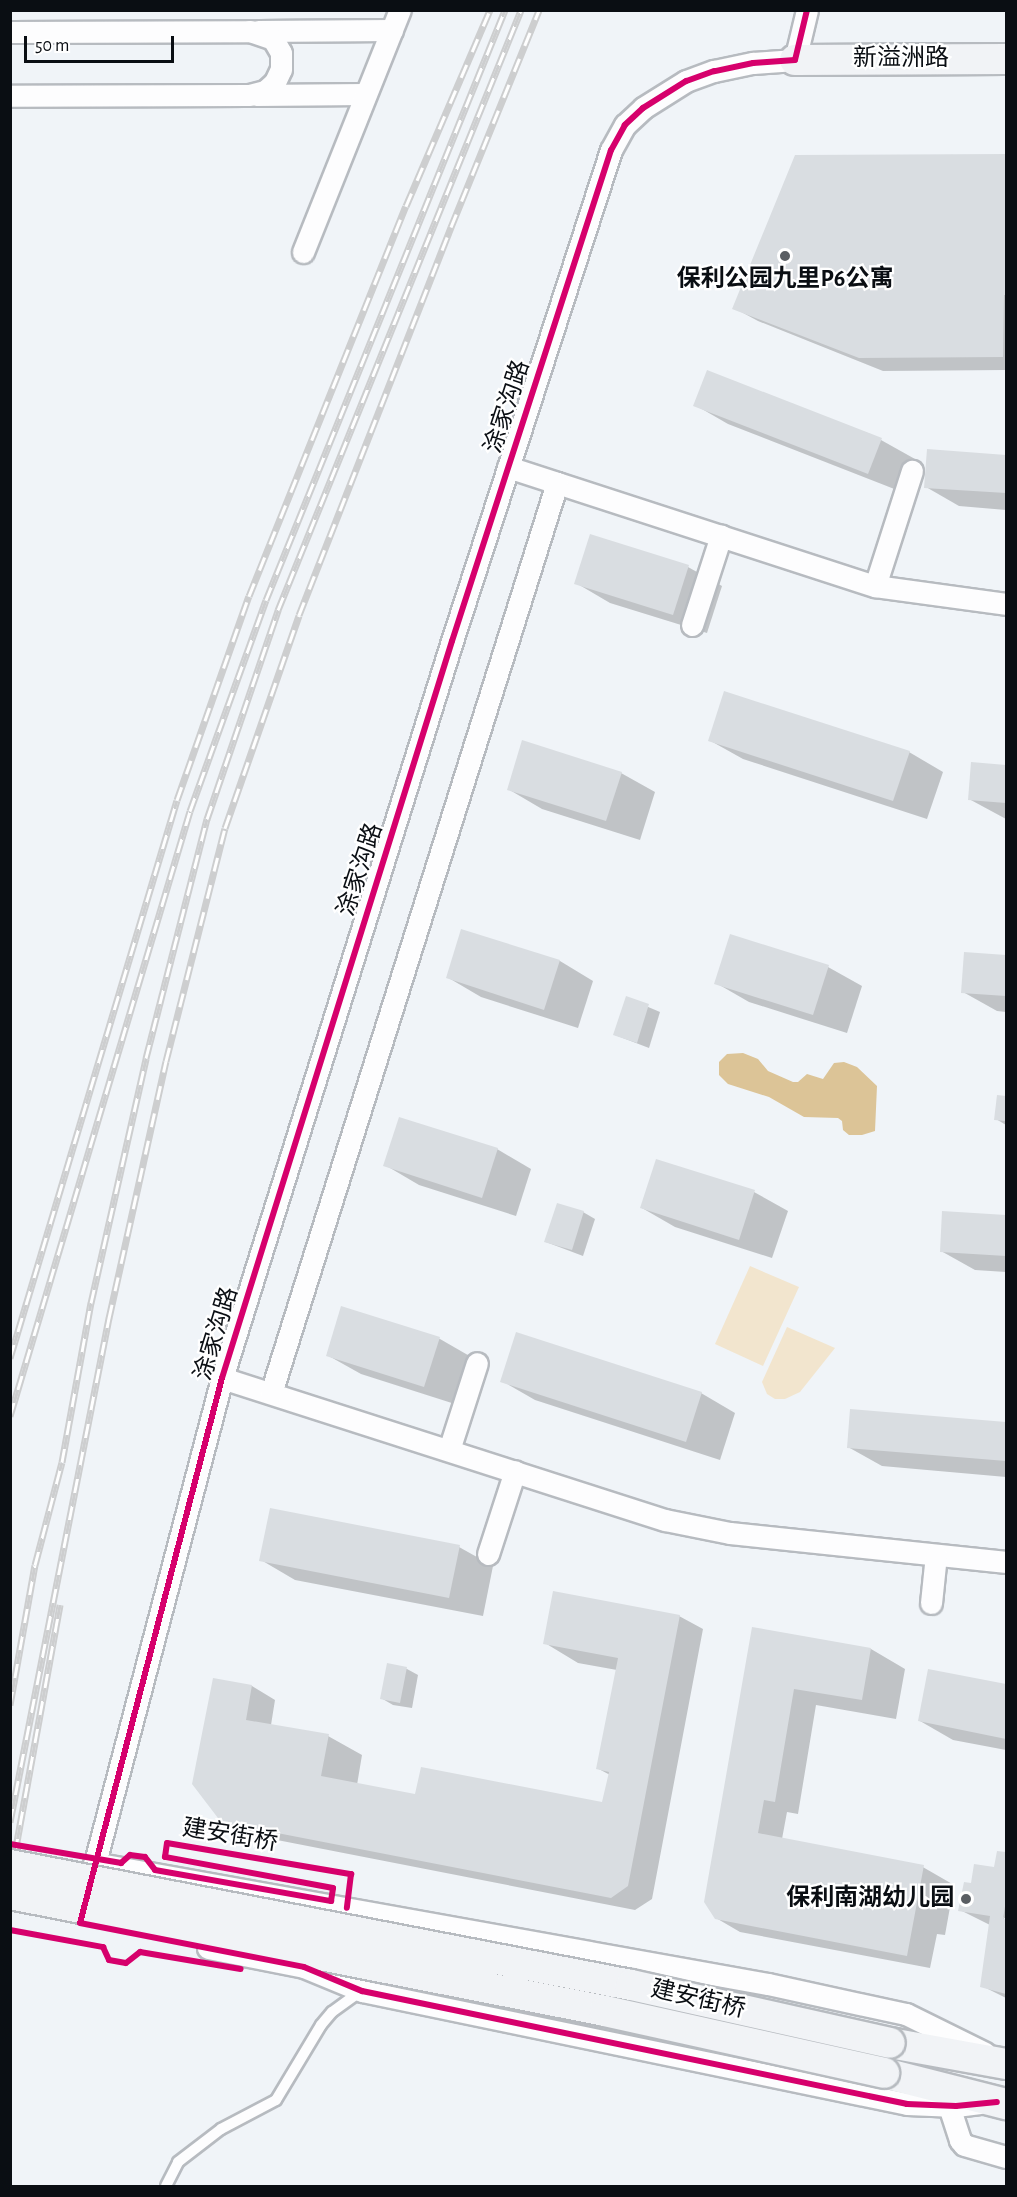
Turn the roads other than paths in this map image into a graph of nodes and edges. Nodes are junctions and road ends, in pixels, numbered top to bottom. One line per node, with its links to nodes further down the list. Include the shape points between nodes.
1 (400, 10): 3 (street)
2 (807, 10): 7 (street)
3 (392, 30): 4 (street); 8 (street)
4 (250, 31): 5 (street); 9 (street, via 273,39 281,53 281,69 265,91)
5 (10, 32)
6 (1006, 59): 7 (main road, 新溢洲路)
7 (795, 60): 12 (street, 涂家沟路, via 753,63 686,81 643,108 625,125 611,150)
8 (365, 94): 9 (street); 11 (street)
9 (249, 95): 10 (street)
10 (10, 96)
11 (303, 252)
12 (508, 467): 14 (street); 20 (street, 涂家沟路)
13 (912, 471): 16 (street)
14 (557, 483): 15 (street); 21 (street)
15 (721, 536): 16 (street); 18 (street)
16 (875, 586): 17 (street)
17 (1006, 604)
18 (692, 624)
19 (477, 1363): 22 (street)
20 (222, 1378): 21 (street); 28 (street, 涂家沟路)
21 (271, 1393): 22 (street)
22 (448, 1450): 23 (street)
23 (515, 1472): 24 (street); 25 (street, via 665,1520 720,1532)
24 (488, 1554)
25 (936, 1556): 26 (street); 27 (street)
26 (1006, 1562)
27 (931, 1603)
28 (94, 1863): 31 (street, 涂家沟路, via 80,1923 304,1967); 32 (street, via 780,1987 906,2014)
29 (10, 1865): 32 (main road, 建安街桥, bridge, via 631,1985 890,2043)
30 (10, 1894): 33 (main road, 建安街桥, bridge, via 605,2011)
31 (362, 1991): 34 (street, via 907,2104); 36 (lane, via 321,2025 276,2100 221,2129 178,2162)
32 (1005, 2063)
33 (1002, 2103): 34 (street)
34 (949, 2106): 35 (street, via 964,2145)
35 (1006, 2157)
36 (166, 2187)

